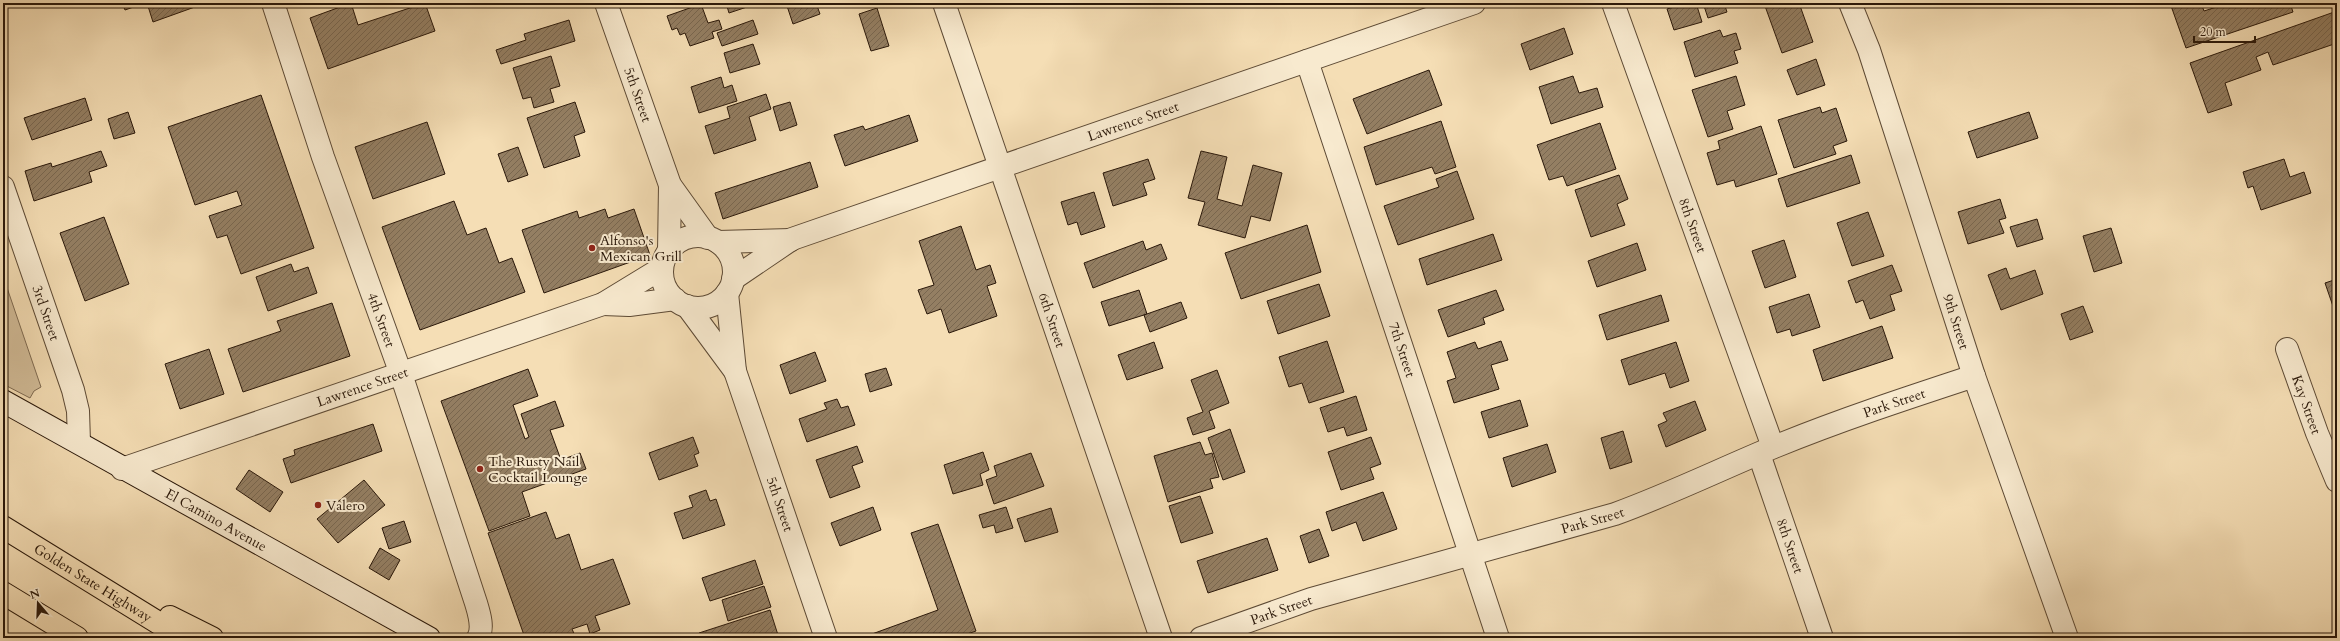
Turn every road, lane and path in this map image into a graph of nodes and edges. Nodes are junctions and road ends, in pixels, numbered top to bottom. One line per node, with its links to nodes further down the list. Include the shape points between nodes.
1 (273, 3): 19 (street, 4th Street, via 323,157)
2 (606, 3): 9 (street, 5th Street)
3 (944, 3): 8 (street, 6th Street)
4 (1474, 3): 7 (street, Lawrence Street)
5 (1613, 3): 23 (street, 8th Street)
6 (1850, 3): 20 (street, 9th Street, via 1869,50)
7 (1307, 61): 8 (street, Lawrence Street); 27 (street, 7th Street)
8 (1000, 168): 12 (street, Lawrence Street); 36 (street, 6th Street)
9 (670, 185): 11 (street, 5th Street); 13 (street, 5th Street)
10 (3, 187): 22 (street, 3rd Street, via 73,390 78,411)
11 (713, 240): 12 (street, Lawrence Street); 13 (street, via 697,236 680,241); 14 (street, via 729,254 734,267)
12 (792, 240): 14 (street, Lawrence Street)
13 (666, 260): 15 (street, via 666,288); 16 (street, Lawrence Street)
14 (730, 286): 15 (street, via 712,305 701,308); 18 (street, 5th Street)
15 (681, 303): 16 (street, Lawrence Street); 18 (street, 5th Street)
16 (603, 304): 19 (street, Lawrence Street)
17 (2287, 349): 25 (street, Kay Street)
18 (735, 371): 35 (street, 5th Street)
19 (401, 374): 24 (street, Lawrence Street); 34 (street, 4th Street, via 480,616)
20 (1974, 376): 23 (street, Park Street, via 1844,420); 40 (street, 9th Street)
21 (3, 401): 22 (street, El Camino Avenue)
22 (79, 442): 24 (street, El Camino Avenue)
23 (1766, 451): 27 (street, Park Street, via 1659,498 1615,514); 39 (street, 8th Street)
24 (122, 469): 33 (street, El Camino Avenue)
25 (2337, 481)
26 (3, 527): 28 (highway, Golden State Highway)
27 (1470, 554): 37 (street, Park Street, via 1311,599); 38 (street, 7th Street)
28 (74, 570): 31 (highway, Golden State Highway); 32 (highway)
29 (3, 593): 30 (highway)
30 (78, 638)
31 (183, 638)
32 (212, 638)
33 (429, 638)
34 (478, 638)
35 (826, 638)
36 (1161, 638)
37 (1201, 638)
38 (1498, 638)
39 (1822, 638)
40 (2067, 638)

